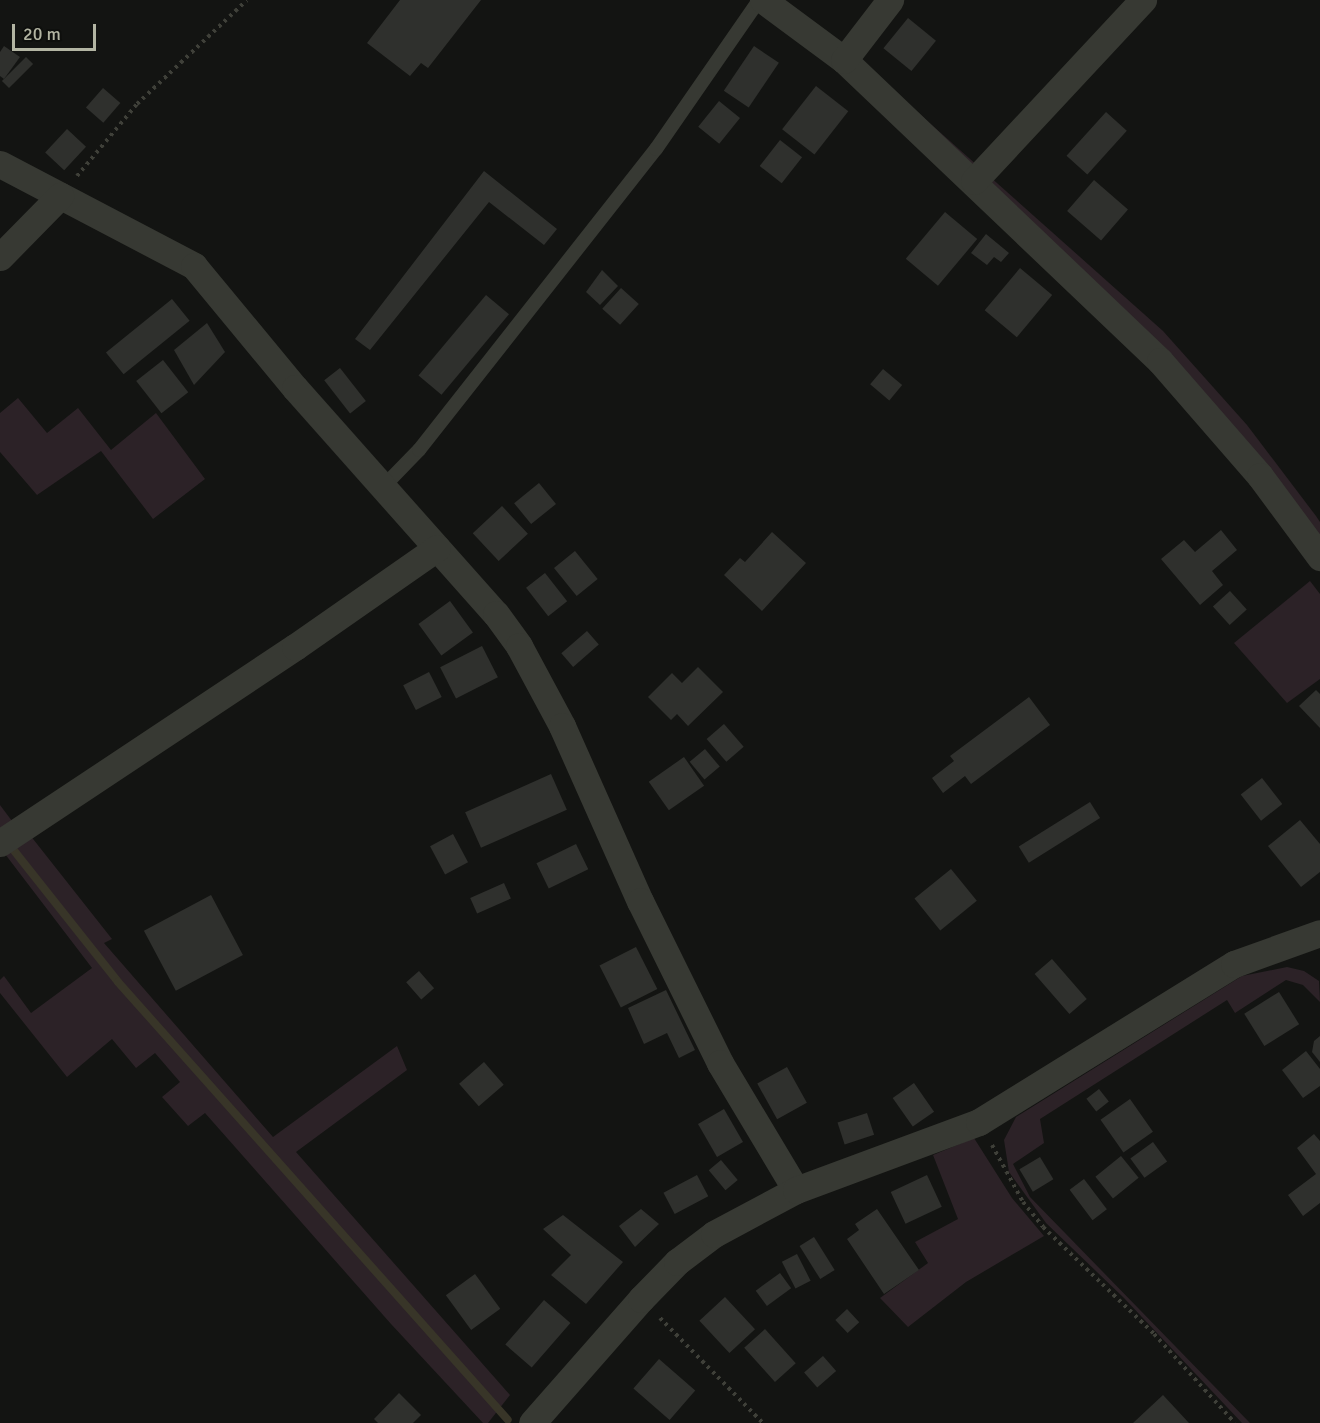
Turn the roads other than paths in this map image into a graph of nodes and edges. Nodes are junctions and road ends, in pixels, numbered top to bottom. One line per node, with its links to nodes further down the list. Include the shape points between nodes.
1 (761, 0): 4 (street); 9 (lane, via 656,149 419,450)
2 (890, 0): 4 (street)
3 (1143, 0): 6 (street)
4 (844, 60): 6 (street)
5 (0, 164): 7 (street)
6 (974, 181): 11 (street, via 1160,361 1260,476)
7 (60, 196): 8 (street); 9 (street, via 194,266)
8 (0, 257)
9 (383, 487): 10 (street)
10 (437, 548): 12 (street, via 295,648); 14 (street, via 496,614 535,672 720,1063)
11 (1320, 557)
12 (0, 843)
13 (1316, 942): 14 (street, via 1234,964 979,1122)
14 (796, 1190): 15 (street, via 714,1234 677,1262)
15 (532, 1423)

